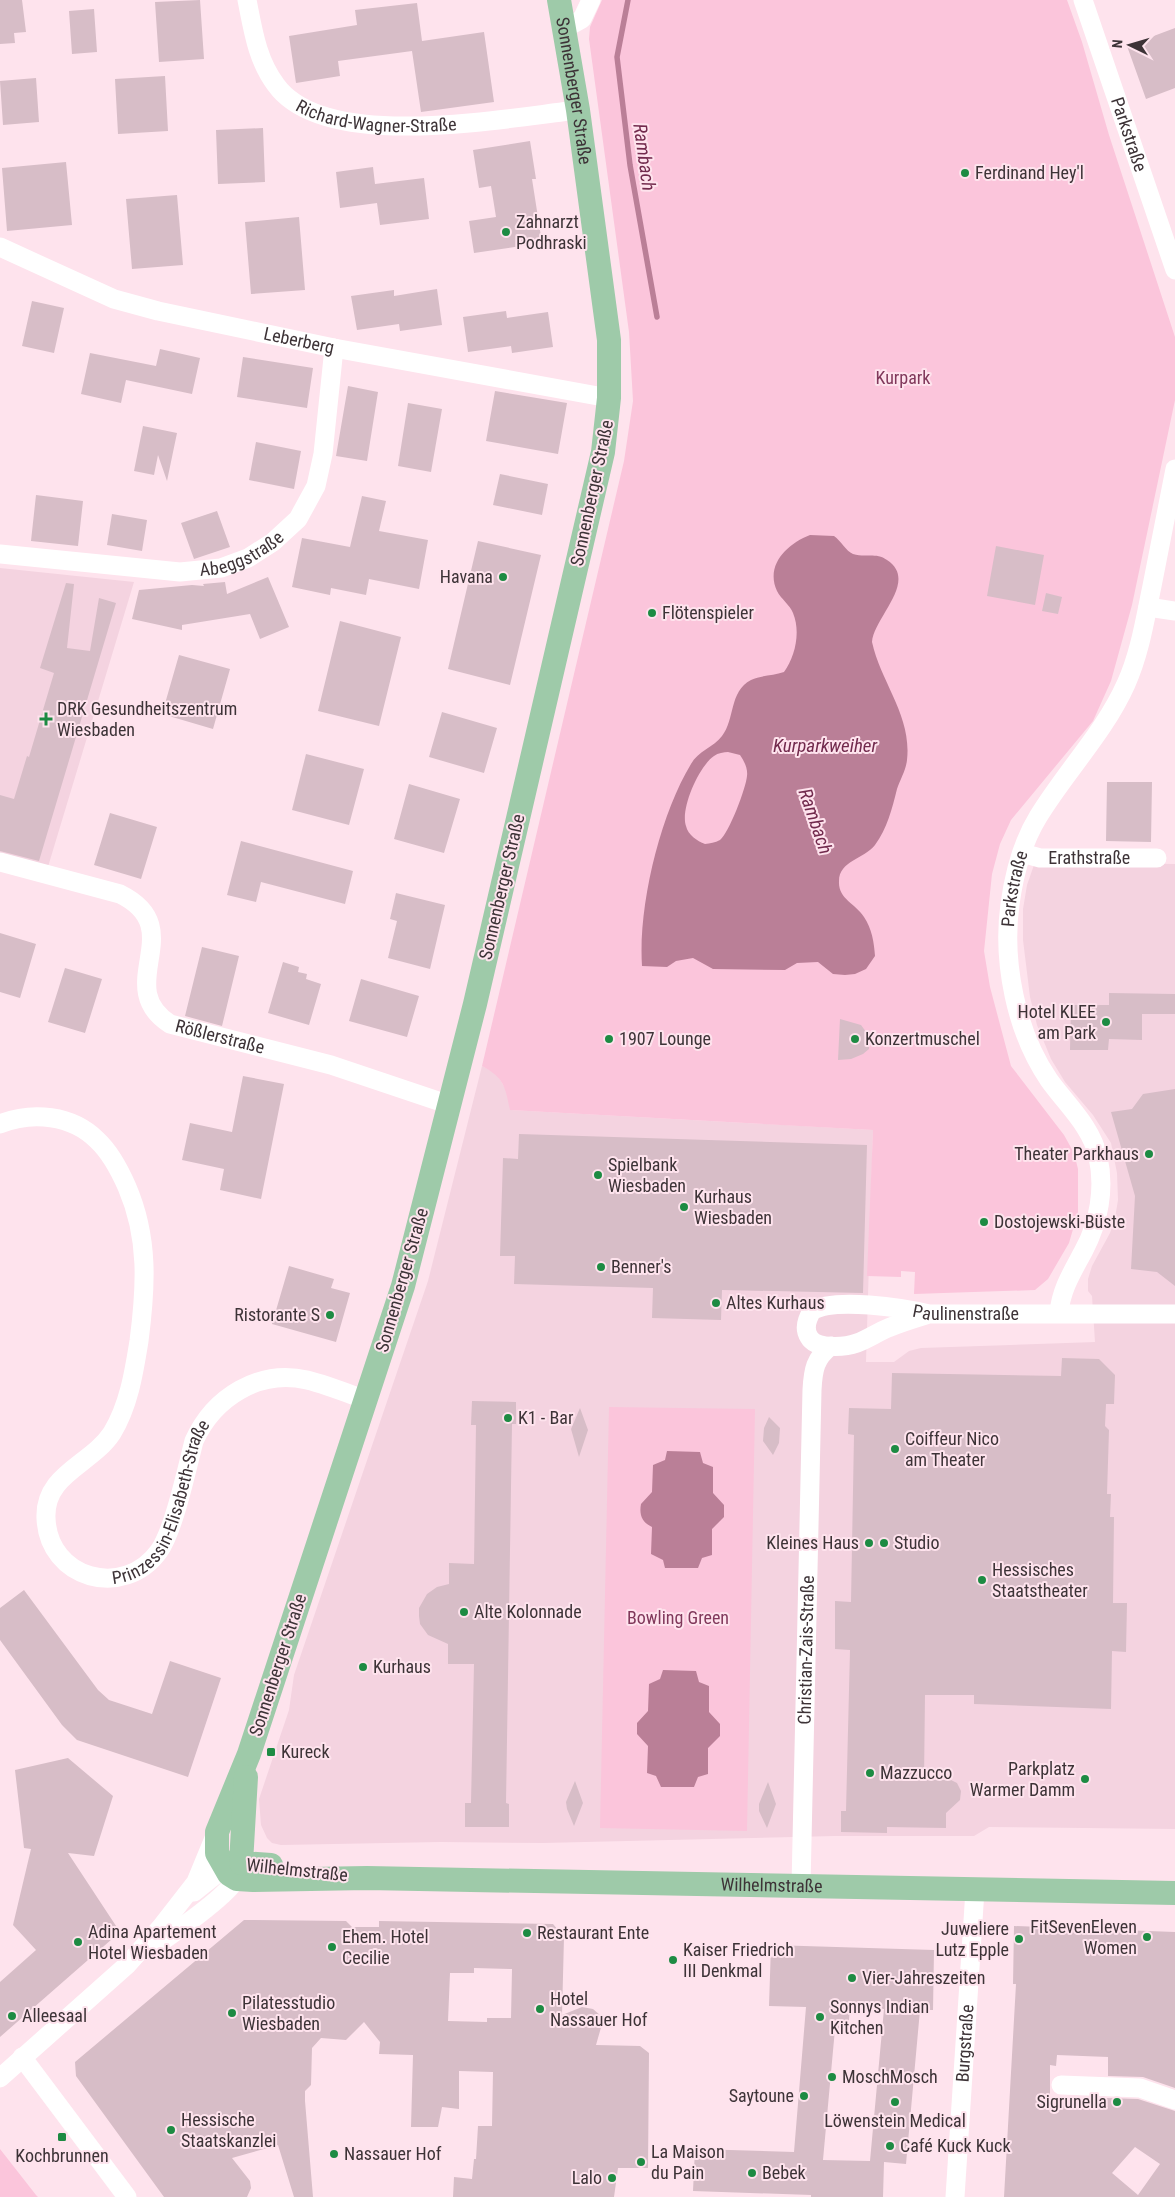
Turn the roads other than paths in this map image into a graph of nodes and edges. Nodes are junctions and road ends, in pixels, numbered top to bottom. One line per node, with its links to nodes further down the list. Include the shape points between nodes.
1 (247, 0): 6 (street, Richard-Wagner-Straße, via 257,46 277,87 306,111 324,118 381,126 422,126)
2 (559, 0): 5 (main road, Sonnenberger Straße)
3 (592, 0): 5 (street, via 582,19)
4 (1083, 0): 8 (street, Parkstraße)
5 (564, 29): 6 (main road, Sonnenberger Straße)
6 (578, 110): 10 (main road, Sonnenberger Straße, via 609,340)
7 (0, 247): 9 (street, Leberberg, via 114,299)
8 (1175, 270)
9 (334, 348): 10 (street, Leberberg); 12 (street, Abeggstraße, via 323,454 316,486 298,518 273,542 248,558 221,568 180,572)
10 (609, 398): 18 (main road, Sonnenberger Straße, via 603,452)
11 (1175, 469): 13 (street, Parkstraße)
12 (0, 554)
13 (1148, 607): 14 (street); 15 (street, Parkstraße, via 1140,643 1113,710 1037,818)
14 (1175, 611)
15 (1022, 853): 16 (street, Erathstraße, via 1040,858); 20 (street, Parkstraße, via 1014,879 1007,932 1013,989 1028,1038 1047,1077 1087,1129 1098,1156 1102,1187 1098,1218 1086,1248 1062,1291)
16 (1157, 858)
17 (0, 862): 18 (street, Rößlerstraße, via 120,894 135,901 146,912 151,926 146,990 156,1015 170,1024 331,1065)
18 (450, 1105): 24 (main road, Sonnenberger Straße, via 403,1286)
19 (0, 1124): 24 (street, Prinzessin-Elisabeth-Straße, via 40,1116 86,1130 108,1153 124,1179 143,1242 146,1283 133,1377 124,1408 105,1442 54,1485 46,1505 50,1542 70,1568 89,1576 108,1578 127,1574 150,1561 165,1541 200,1427 218,1404 242,1388 266,1380 291,1378 307,1380)
20 (1059, 1313): 21 (street, Paulinenstraße); 22 (street, Paulinenstraße)
21 (929, 1314): 23 (street, via 889,1327 858,1343); 23 (street, Paulinenstraße, via 892,1307 822,1306 809,1315 807,1332 816,1343)
22 (1175, 1314)
23 (831, 1346): 28 (street, Christian-Zais-Straße, via 818,1357 812,1384)
24 (366, 1400): 25 (main road, Sonnenberger Straße)
25 (249, 1754): 26 (main road, Sonnenberger Straße); 27 (main road, Sonnenberger Straße)
26 (217, 1832): 27 (main road, Sonnenberger Straße, via 217,1853); 31 (street, Sonnenberger Straße, via 196,1882)
27 (234, 1870): 28 (main road, Wilhelmstraße, via 318,1869 367,1878); 31 (street, Wilhelmstraße); 32 (street, via 191,1920)
28 (802, 1886): 29 (main road, Wilhelmstraße)
29 (975, 1890): 30 (main road, Wilhelmstraße); 38 (street, Burgstraße)
30 (1175, 1893)
31 (180, 1905): 32 (street)
32 (127, 1965): 33 (street)
33 (22, 2058): 34 (street); 37 (street)
34 (0, 2078)
35 (1062, 2085): 36 (street, via 1140,2088)
36 (1175, 2100)
37 (127, 2197)
38 (955, 2197)

